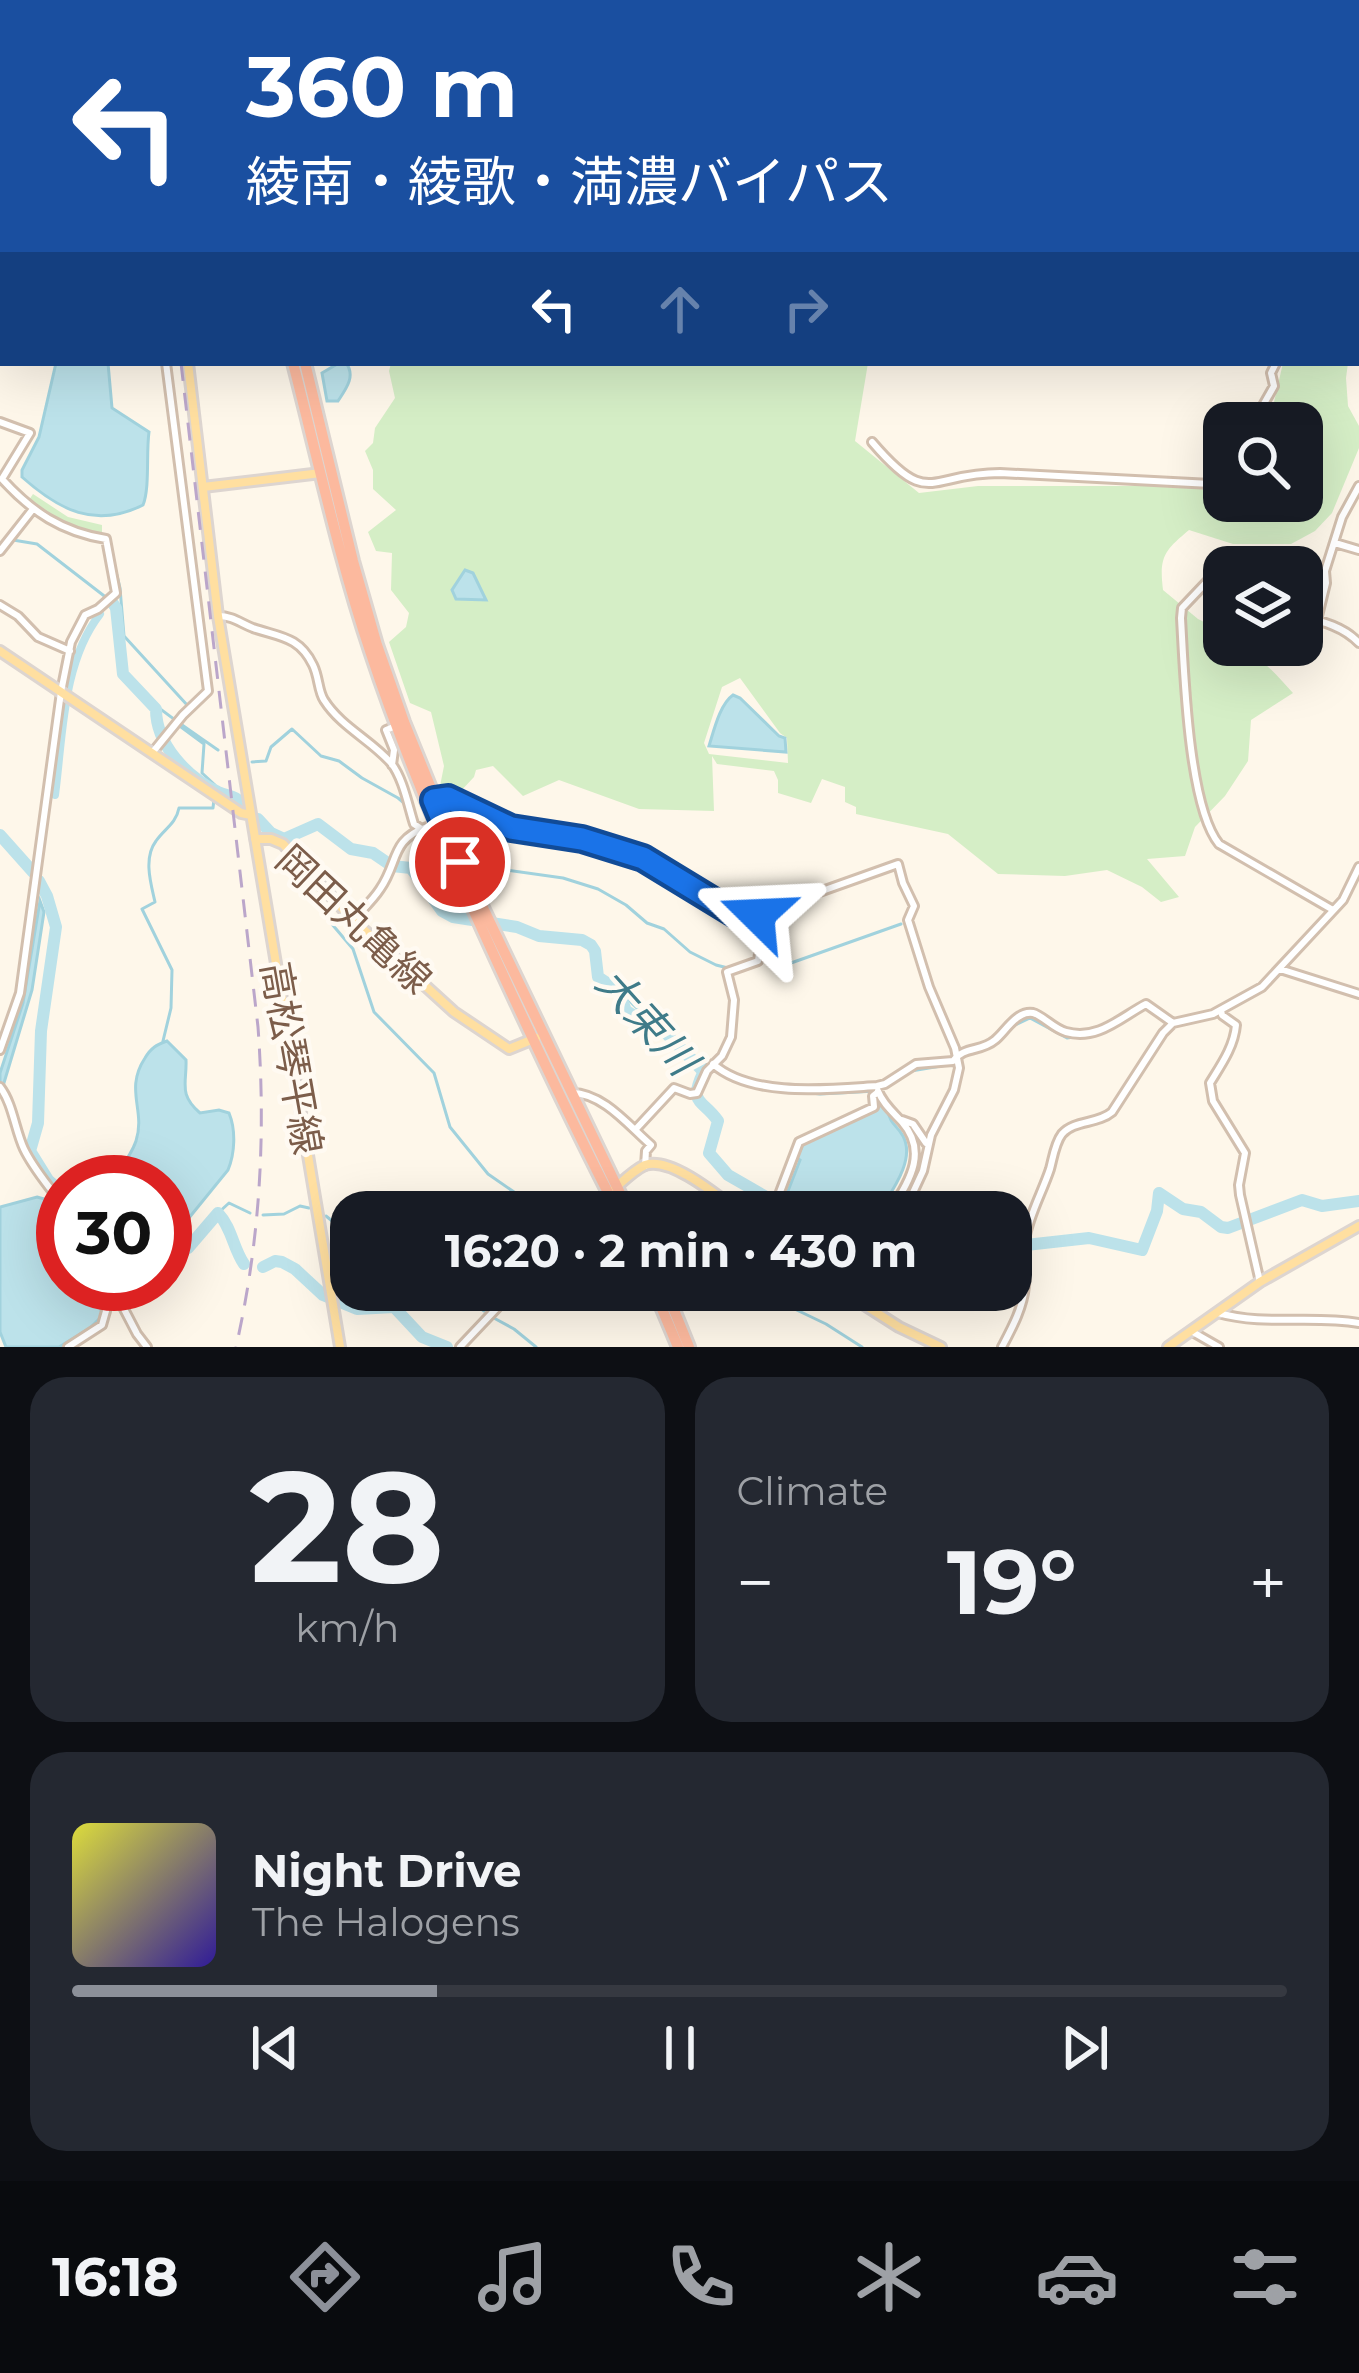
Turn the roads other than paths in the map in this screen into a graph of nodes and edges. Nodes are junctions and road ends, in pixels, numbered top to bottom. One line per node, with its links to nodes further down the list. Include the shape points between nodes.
1 (166, 366): 29 (street, via 208,691)
2 (188, 366): 13 (main road)
3 (294, 366): 9 (highway)
4 (306, 366): 9 (highway)
5 (1274, 366): 6 (street)
6 (1265, 402)
7 (0, 422): 10 (street, via 30,433)
8 (872, 442): 11 (street, via 893,467 926,485 979,473)
9 (326, 472): 13 (main road); 28 (highway); 31 (highway)
10 (1, 480): 14 (street)
11 (1203, 484)
12 (1359, 486): 15 (street)
13 (203, 487): 22 (main road)
14 (33, 508): 17 (street); 26 (street, via 55,525 106,539 116,593 85,615)
15 (1335, 543): 16 (street); 18 (street)
16 (1359, 550)
17 (0, 551)
18 (1325, 571): 20 (street)
19 (1203, 586): 37 (street, via 1181,618 1187,719 1212,835)
20 (1323, 595)
21 (0, 604): 26 (street, via 38,637)
22 (218, 616): 30 (street, via 297,645 322,697); 32 (main road)
23 (1323, 623): 24 (street)
24 (1359, 643)
25 (0, 651): 27 (main road, 岡田丸亀線)
26 (70, 651): 27 (street)
27 (66, 695): 29 (main road, 岡田丸亀線); 46 (street, via 20,993)
28 (395, 726): 30 (street, via 386,730); 38 (highway)
29 (152, 753): 32 (main road, 岡田丸亀線)
30 (392, 765): 40 (street, via 420,829 398,846 384,884)
31 (434, 800): 34 (street, via 448,798); 38 (highway)
32 (251, 815): 35 (main road, 岡田丸亀線)
33 (450, 817): 34 (street)
34 (482, 817): 39 (street, via 643,858 735,914)
35 (255, 839): 40 (main road, 岡田丸亀線, via 281,843); 64 (main road, 高松琴平線)
36 (1359, 866): 37 (street)
37 (1333, 910): 41 (street)
38 (480, 914): 45 (highway)
39 (752, 916): 47 (street, via 898,864 914,906 908,920 923,971); 48 (street, via 758,961 727,972 731,1037)
40 (353, 920): 45 (main road, 岡田丸亀線, via 466,1023 506,1048)
41 (1280, 969): 42 (street); 43 (street)
42 (1359, 994)
43 (1221, 1010): 44 (street); 63 (street, via 1235,1034 1210,1083 1245,1154 1239,1185)
44 (1171, 1025): 47 (street, via 1146,1004 1108,1029 1075,1034 1028,1013); 82 (street, via 1112,1112 1060,1136 1025,1244 1023,1300)
45 (538, 1037): 51 (highway); 57 (highway)
46 (0, 1050)
47 (958, 1058): 50 (street, via 916,1064); 54 (street, via 958,1079)
48 (712, 1066): 50 (street, via 771,1086); 53 (street, via 695,1094 674,1088)
49 (2, 1088): 56 (street)
50 (877, 1091): 52 (street); 59 (street, via 875,1106 799,1142)
51 (572, 1093): 53 (street, via 586,1093); 57 (highway)
52 (898, 1118): 54 (street, via 913,1124); 60 (street, via 913,1135 915,1157)
53 (635, 1130): 55 (street, via 651,1145)
54 (927, 1147): 61 (street)
55 (645, 1166): 57 (main road); 58 (main road, via 670,1167)
56 (36, 1167)
57 (612, 1191)
58 (711, 1191)
59 (780, 1191)
60 (901, 1191)
61 (914, 1191)
62 (1359, 1226): 63 (main road)
63 (1260, 1282): 72 (main road)
64 (330, 1284)
65 (106, 1311): 75 (street, via 102,1324)
66 (124, 1311): 76 (street)
67 (334, 1311): 77 (main road, 高松琴平線)
68 (494, 1311): 78 (street)
69 (663, 1311): 79 (highway)
70 (674, 1311): 80 (highway)
71 (874, 1311): 81 (main road)
72 (1215, 1312): 73 (street); 74 (main road)
73 (1359, 1324)
74 (1189, 1330): 83 (main road); 84 (street)
75 (68, 1347)
76 (147, 1347)
77 (340, 1347)
78 (460, 1347)
79 (678, 1347)
80 (689, 1347)
81 (941, 1347)
82 (1002, 1347)
83 (1168, 1347)
84 (1219, 1347)

